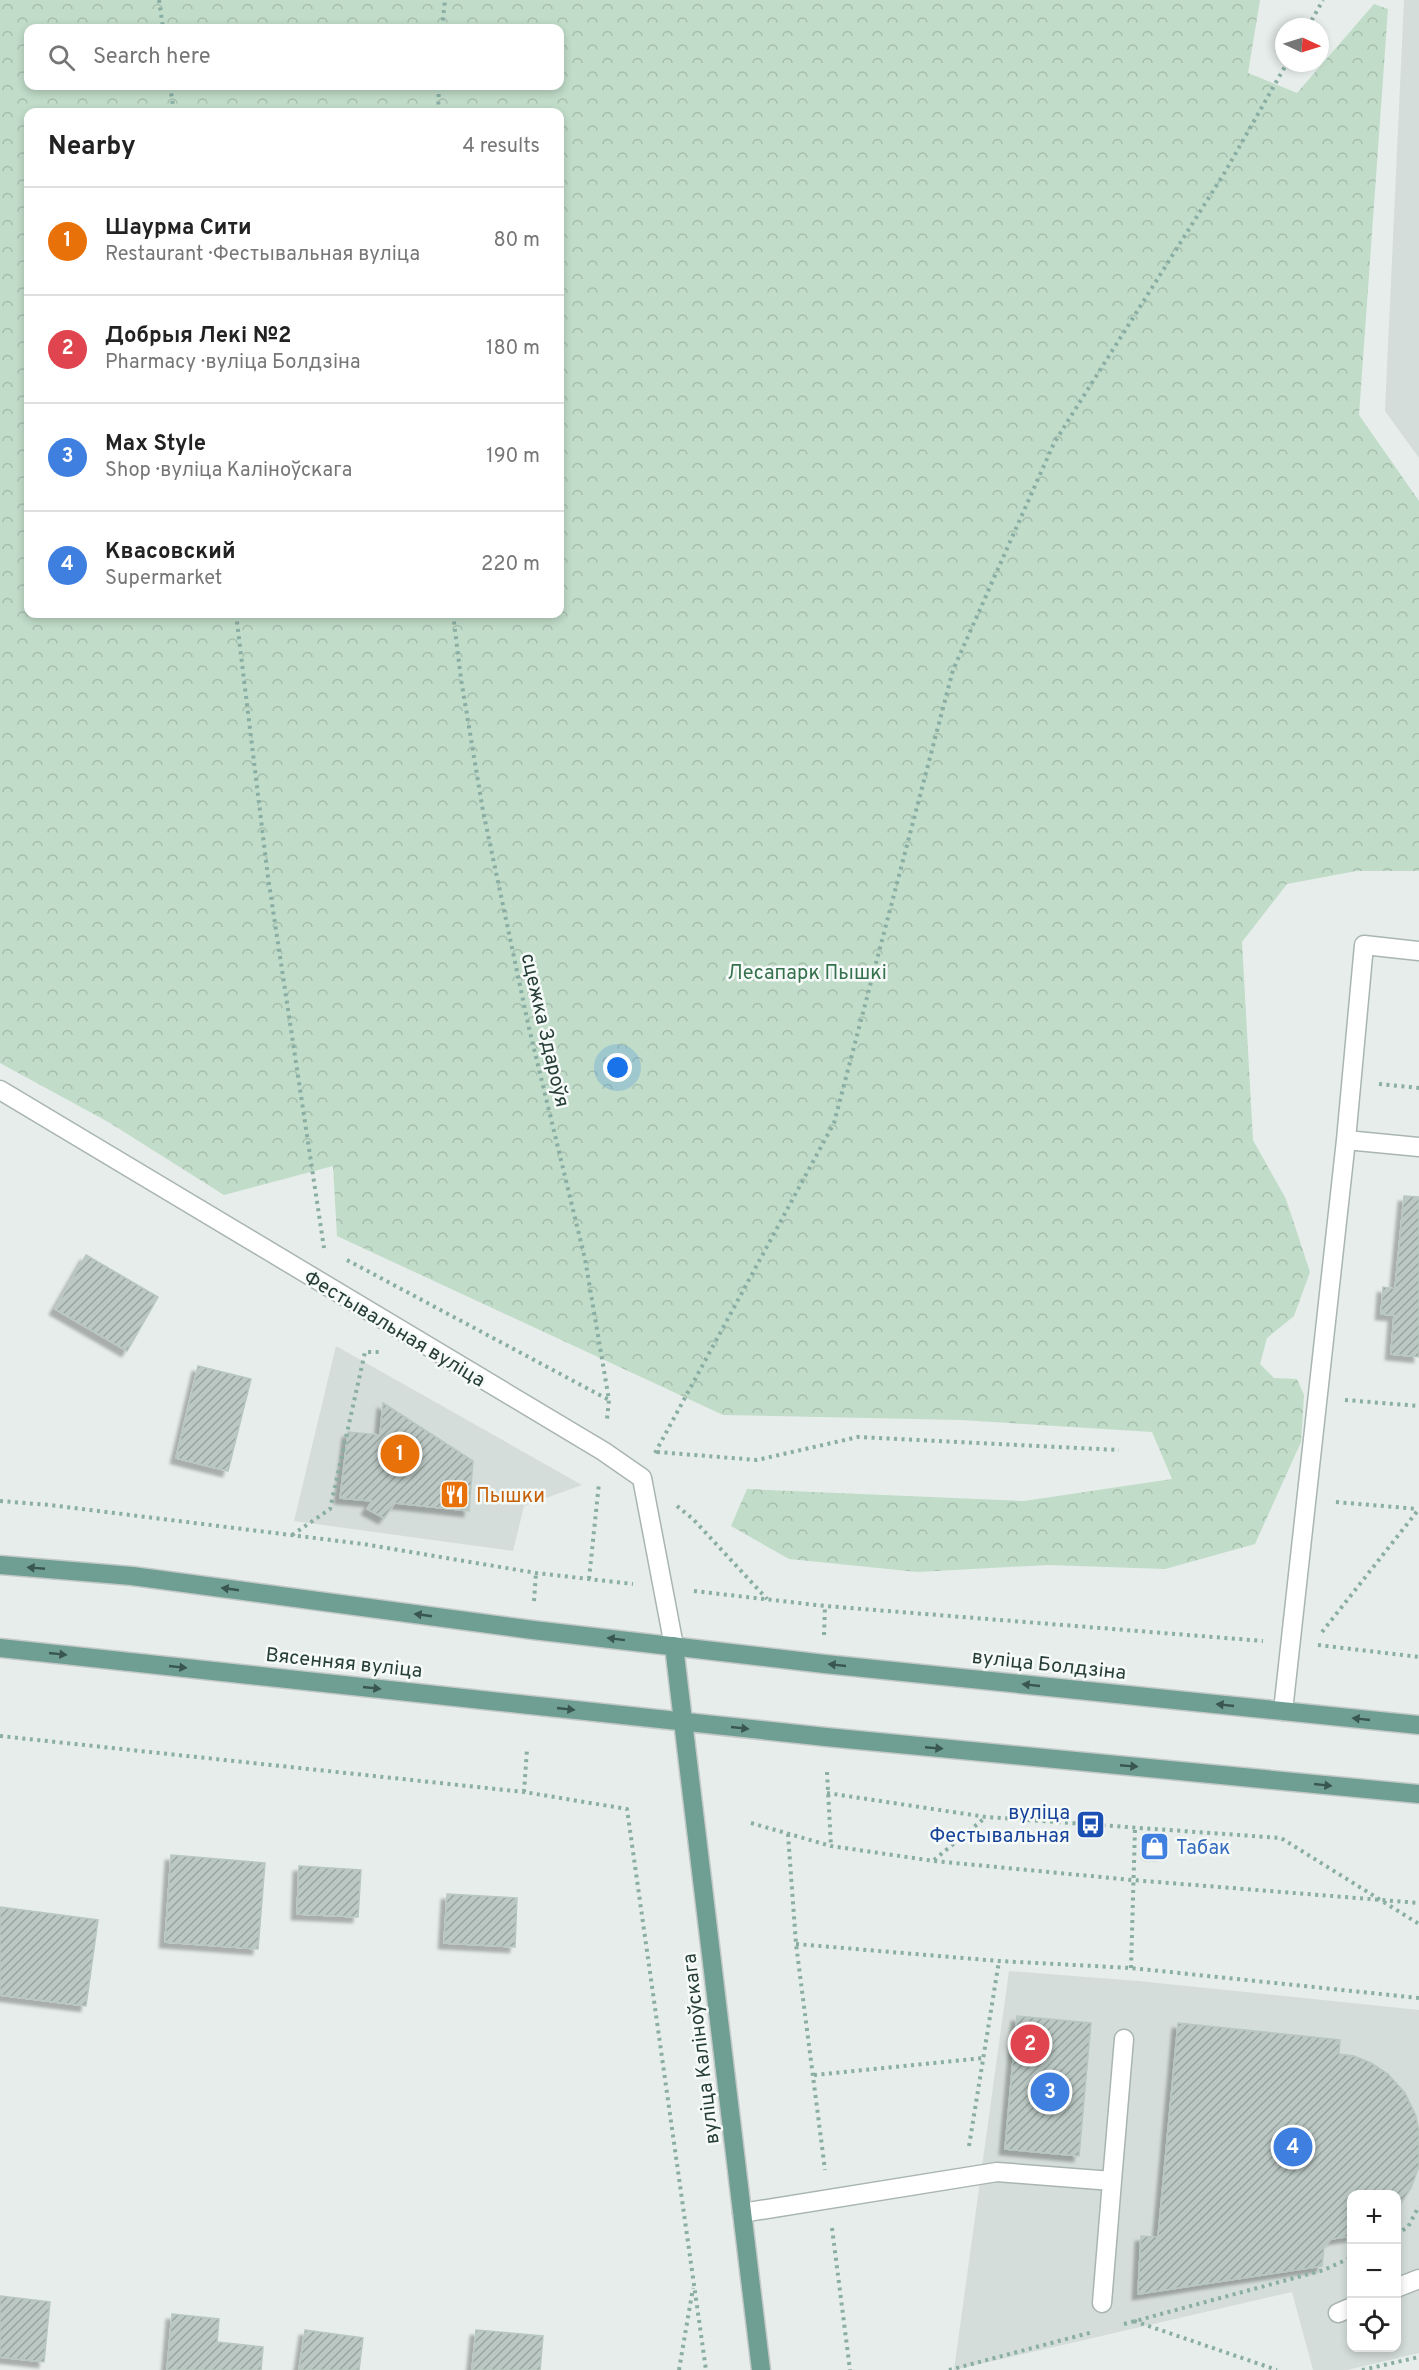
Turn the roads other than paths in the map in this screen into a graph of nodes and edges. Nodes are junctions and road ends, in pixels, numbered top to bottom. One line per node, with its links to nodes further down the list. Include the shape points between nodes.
1 (1419, 951): 3 (street, via 1364,945)
2 (0, 1090): 6 (street, Фестывальная вуліца, via 642,1478)
3 (1346, 1140): 4 (street); 8 (street)
4 (1419, 1147)
5 (0, 1565): 6 (main road, one-way to 5, via 132,1576)
6 (674, 1646): 8 (main road, вуліца Болдзіна, one-way to 6); 9 (main road, вуліца Каліноўскага)
7 (0, 1648): 9 (main road, Вясенняя вуліца, one-way to 9)
8 (1283, 1711): 10 (main road, вуліца Болдзіна, one-way to 8)
9 (682, 1722): 11 (main road, one-way to 11); 14 (main road, вуліца Каліноўскага)
10 (1419, 1725)
11 (1419, 1794)
12 (1124, 2039): 13 (street)
13 (1112, 2181): 14 (street, via 997,2172); 17 (street)
14 (742, 2213): 18 (main road, вуліца Каліноўскага)
15 (1419, 2279): 16 (street)
16 (1401, 2287)
17 (1102, 2303)
18 (761, 2370)

